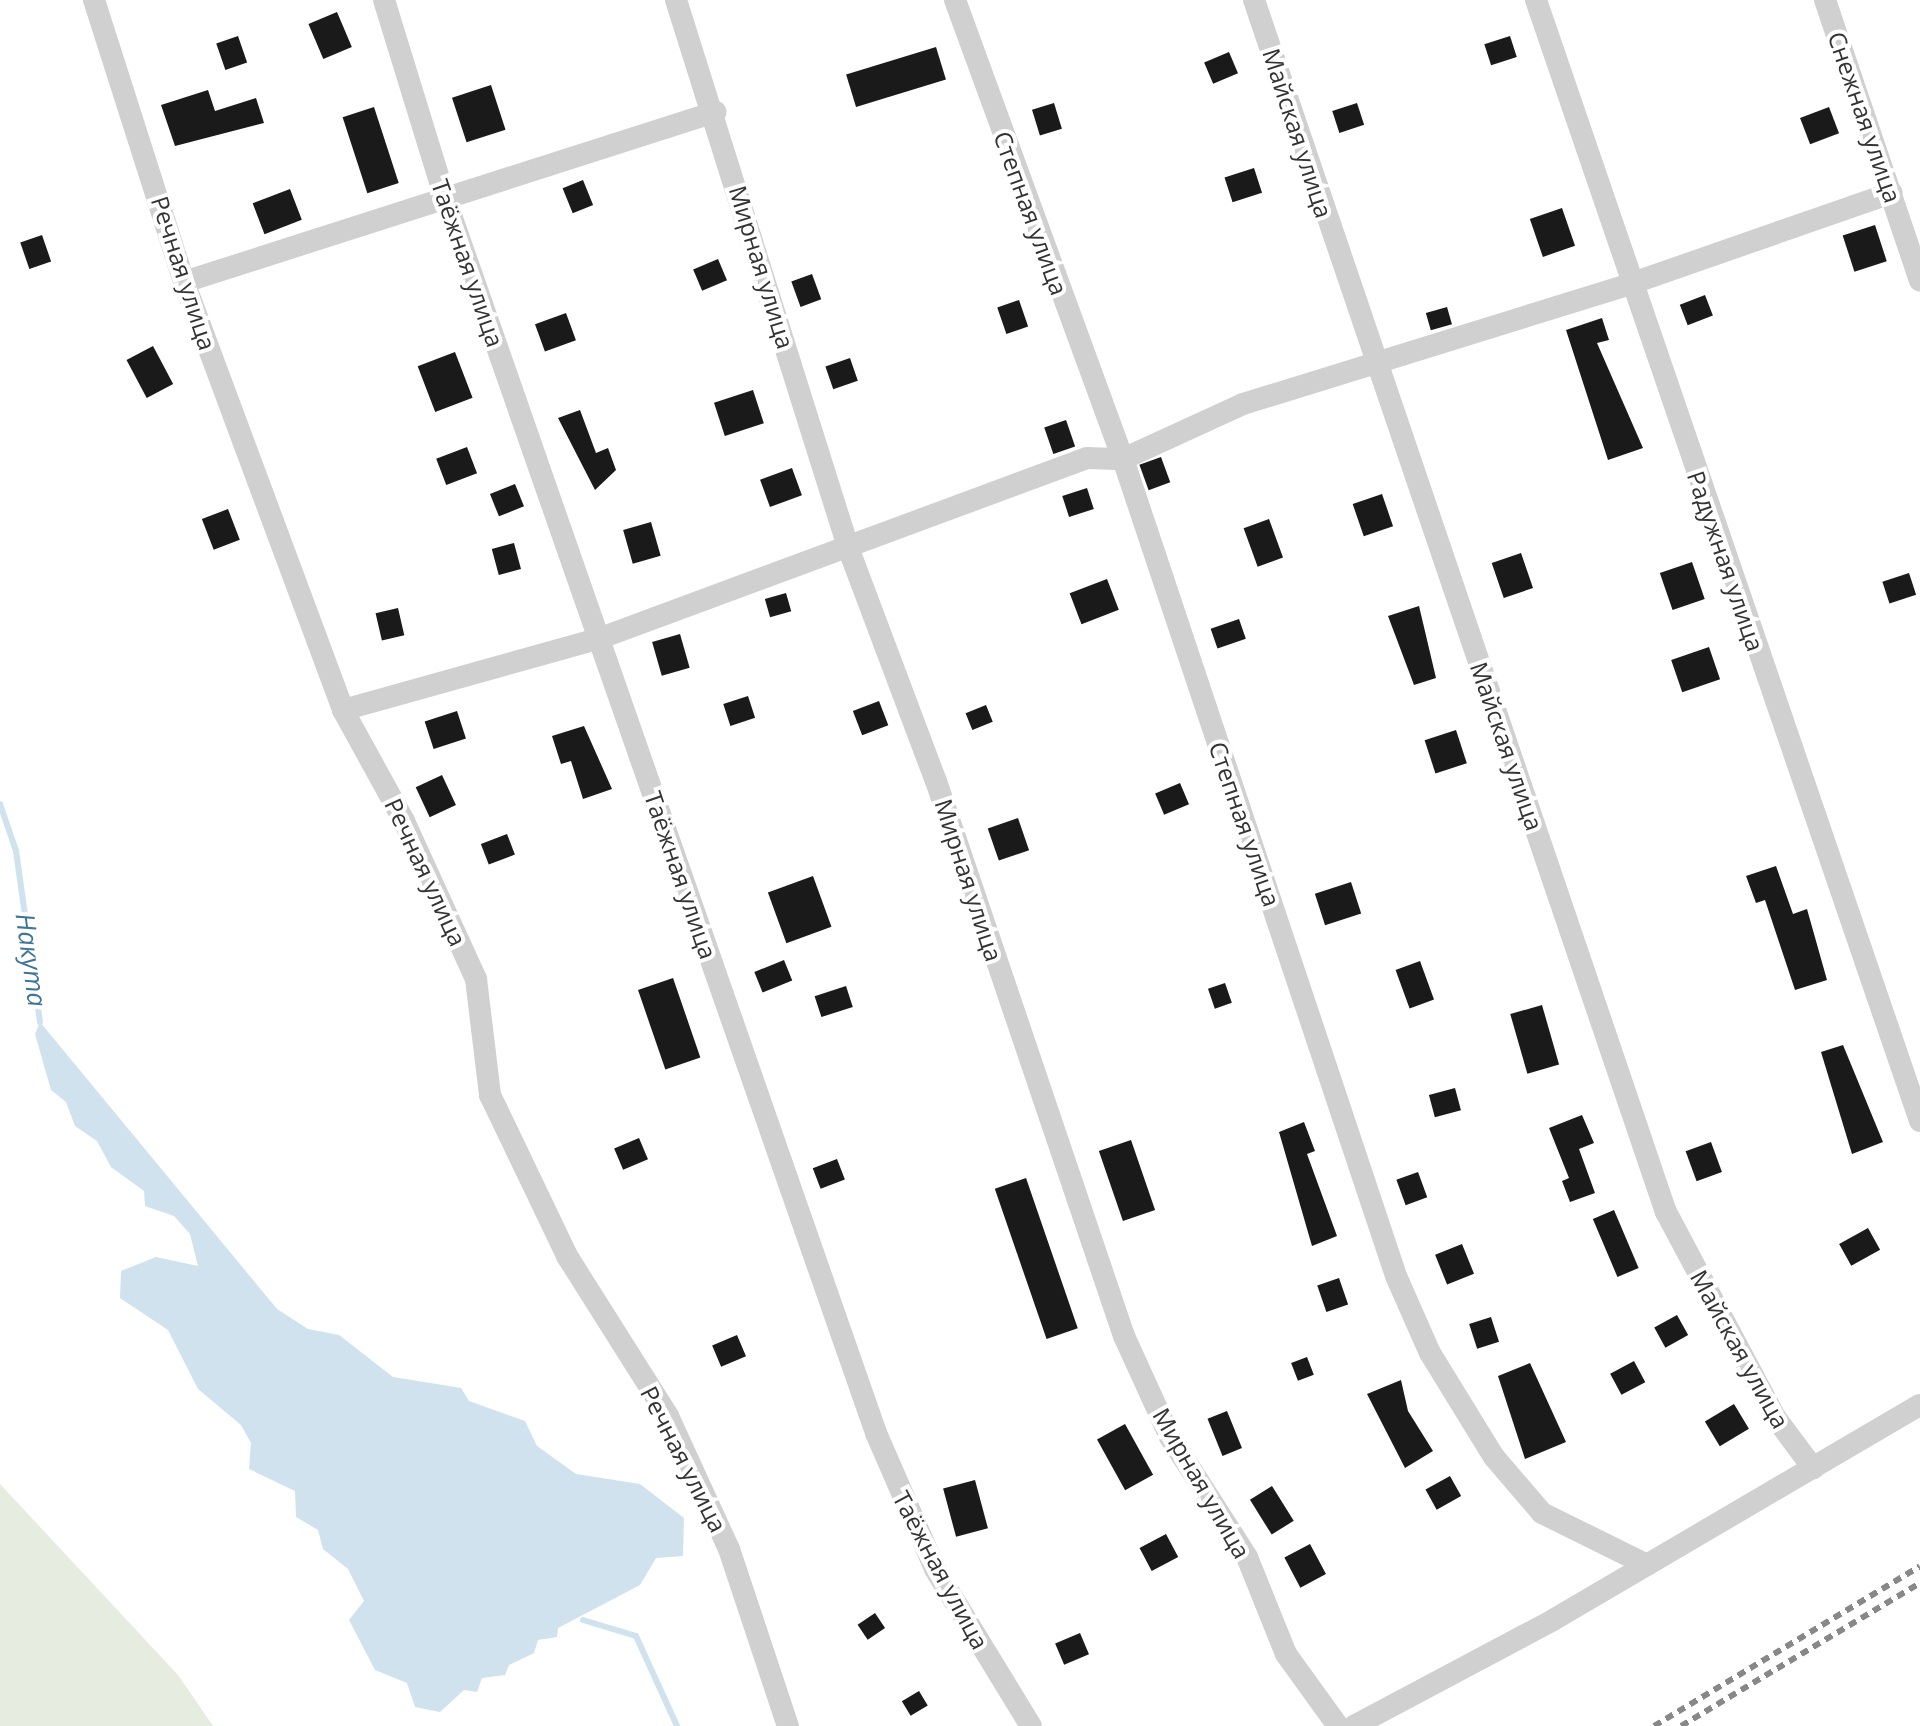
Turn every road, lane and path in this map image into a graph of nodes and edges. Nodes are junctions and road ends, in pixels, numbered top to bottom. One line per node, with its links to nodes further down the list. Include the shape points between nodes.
1 (94, 0): 12 (street, Речная улица)
2 (384, 0): 10 (street, Таёжная улица)
3 (676, 0): 8 (street, Мирная улица)
4 (955, 0): 15 (street, Степная улица)
5 (1254, 0): 14 (street, Майская улица)
6 (1536, 0): 13 (street, Радужная улица)
7 (1825, 0): 9 (street, Снежная улица)
8 (715, 112): 10 (street); 16 (street, Мирная улица)
9 (1892, 193): 11 (street, Снежная улица); 13 (street)
10 (445, 198): 12 (street); 17 (street, Таёжная улица)
11 (1920, 280)
12 (184, 282): 18 (street, Речная улица)
13 (1630, 284): 14 (street); 19 (street, Радужная улица)
14 (1372, 363): 15 (street, via 1243,404); 21 (street, Майская улица, via 1666,1212 1775,1417)
15 (1123, 459): 16 (street, via 1087,458); 22 (street, Степная улица, via 1396,1276 1430,1353 1494,1457 1542,1513)
16 (849, 550): 17 (street); 25 (street, Мирная улица, via 936,781 1124,1336 1170,1437 1247,1557 1286,1654)
17 (598, 639): 18 (street); 24 (street, Таёжная улица, via 906,1511)
18 (343, 710): 23 (street, Речная улица, via 404,821 476,979 490,1095 567,1256 668,1416 729,1549)
19 (1920, 1121)
20 (1920, 1405): 21 (street)
21 (1813, 1468): 22 (street)
22 (1647, 1565): 26 (street)
23 (788, 1726)
24 (1031, 1726)
25 (1338, 1726)
26 (1354, 1726)

